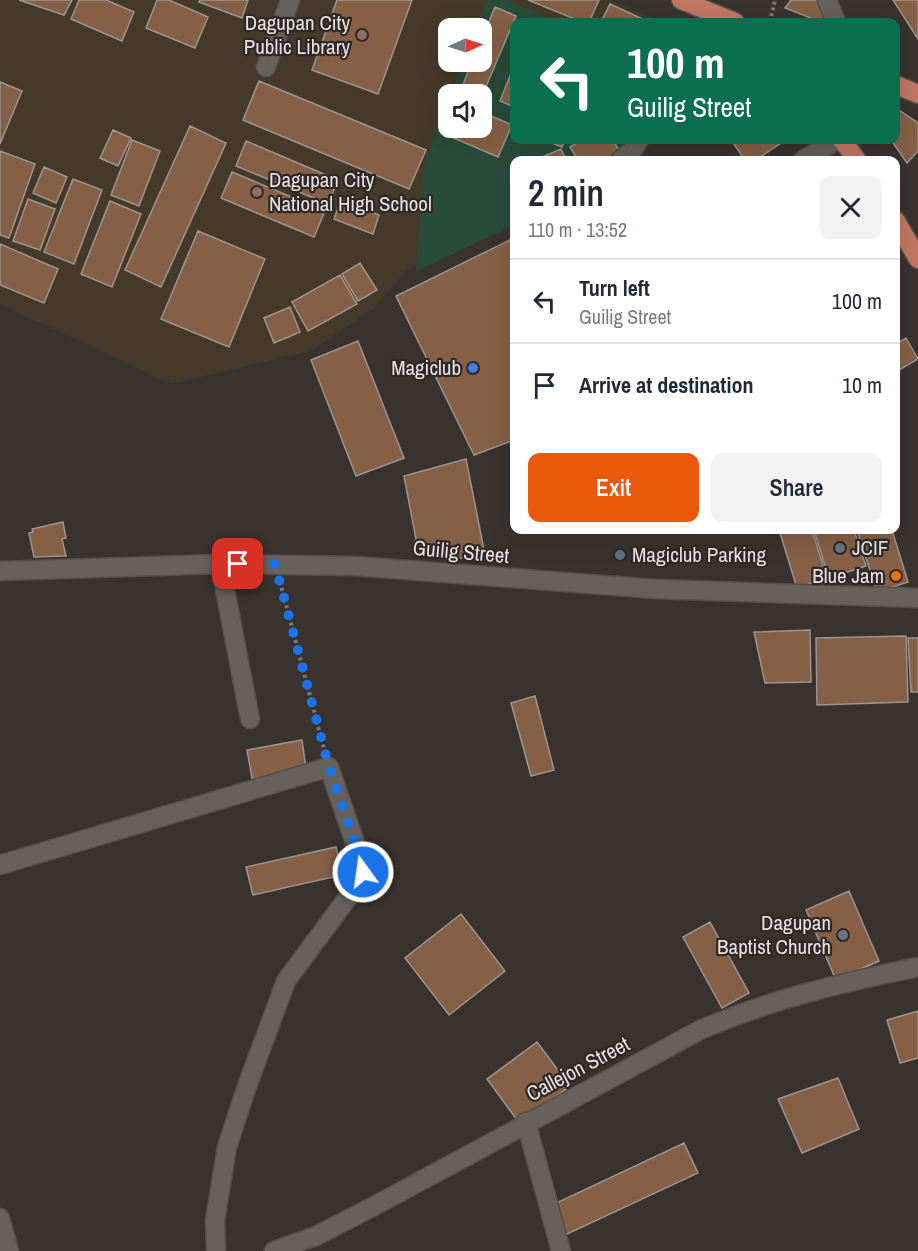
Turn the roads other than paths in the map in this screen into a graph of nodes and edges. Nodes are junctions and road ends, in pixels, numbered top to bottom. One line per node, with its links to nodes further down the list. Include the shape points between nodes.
1 (290, 0): 6 (street)
2 (681, 0): 4 (main road)
3 (827, 0): 5 (street)
4 (712, 18)
5 (834, 18)
6 (266, 67)
7 (900, 87): 8 (main road)
8 (918, 94)
9 (636, 144): 11 (street)
10 (830, 144): 12 (street)
11 (625, 156)
12 (810, 156)
13 (900, 228): 14 (main road)
14 (918, 259)
15 (220, 564): 16 (street, Guilig Street); 17 (street, Guilig Street, via 355,566 655,589); 18 (street)
16 (0, 571)
17 (918, 598)
18 (250, 719)
19 (0, 865): 24 (street, via 329,767 363,872 286,981 227,1147 215,1220)
20 (918, 967): 21 (street, Callejon Street, via 808,990 755,1007 702,1029)
21 (526, 1122): 25 (street, Callejon Street, via 337,1226); 26 (street)
22 (0, 1218): 23 (street)
23 (9, 1251)
24 (216, 1251)
25 (274, 1251)
26 (561, 1251)

